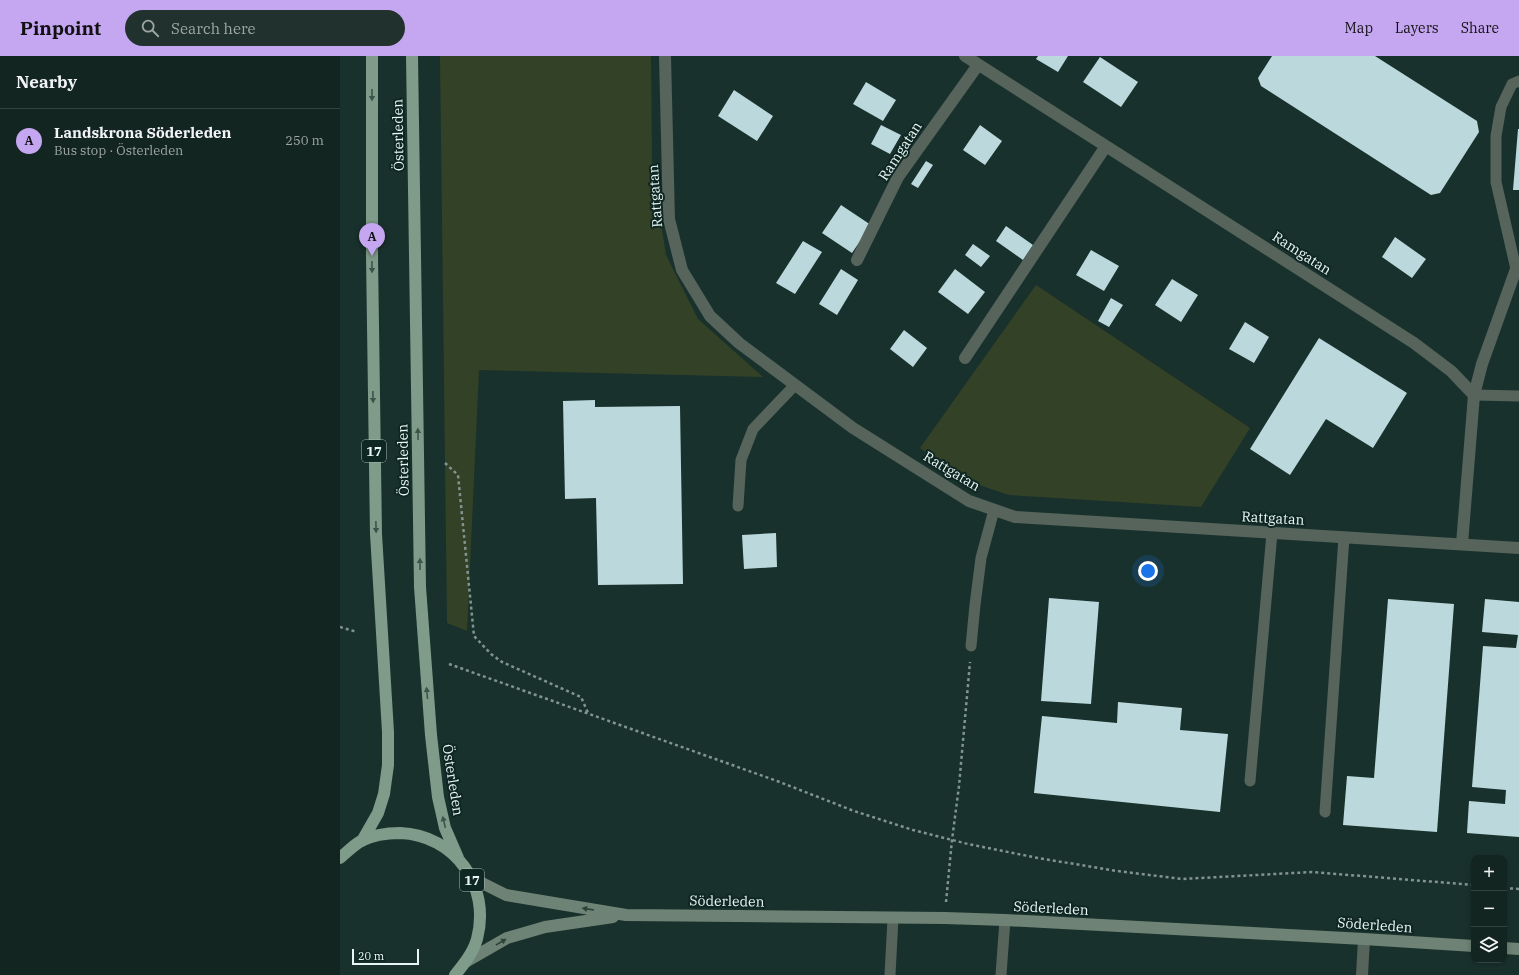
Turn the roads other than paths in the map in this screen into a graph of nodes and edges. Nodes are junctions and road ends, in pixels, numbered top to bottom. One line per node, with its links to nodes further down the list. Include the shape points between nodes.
1 (372, 56): 23 (main road, Österleden / 17, one-way to 23, via 376,534 388,766 378,813)
2 (412, 56): 25 (main road, Österleden / 17, one-way to 2, via 445,828 438,797 420,587)
3 (665, 56): 11 (street, Rattgatan, via 669,219 682,270 710,316 738,343)
4 (965, 56): 5 (street, Ramgatan)
5 (978, 64): 7 (street, Ramgatan); 8 (street, Ramgatan, via 898,177)
6 (1519, 81): 9 (lane, via 1512,84 1501,107 1496,136 1496,182)
7 (1106, 146): 10 (street); 12 (street, Ramgatan, via 1414,343 1451,371)
8 (857, 260)
9 (1517, 269): 12 (street, via 1482,364)
10 (965, 358)
11 (795, 385): 14 (lane, via 753,429 741,460); 15 (street, Rattgatan, via 853,428 963,497)
12 (1474, 395): 13 (lane); 18 (street)
13 (1519, 396)
14 (738, 506)
15 (994, 510): 16 (street, Rattgatan, via 1015,517); 20 (lane, via 974,605)
16 (1272, 533): 17 (street, Rattgatan); 21 (lane)
17 (1344, 537): 18 (street, Rattgatan); 22 (lane)
18 (1462, 544): 19 (street, Rattgatan)
19 (1519, 548)
20 (971, 646)
21 (1250, 782)
22 (1325, 812)
23 (362, 840): 24 (main road, 17); 25 (main road, 17, via 387,833 413,834 437,842)
24 (340, 858)
25 (458, 858): 26 (main road, 17)
26 (470, 874): 27 (street, Söderleden, one-way to 26, via 506,895); 34 (main road, 17, via 478,895 481,918 477,940)
27 (626, 915): 28 (street, Söderleden); 34 (street, Söderleden, one-way to 27, via 507,938 545,927)
28 (893, 918): 29 (street, Söderleden); 36 (lane)
29 (1005, 920): 30 (street, Söderleden); 37 (lane)
30 (1364, 938): 31 (street, Söderleden); 38 (street)
31 (1471, 946)
32 (1507, 948): 33 (street)
33 (1519, 949)
34 (467, 961): 35 (main road, 17)
35 (455, 975)
36 (890, 975)
37 (1001, 975)
38 (1362, 975)

